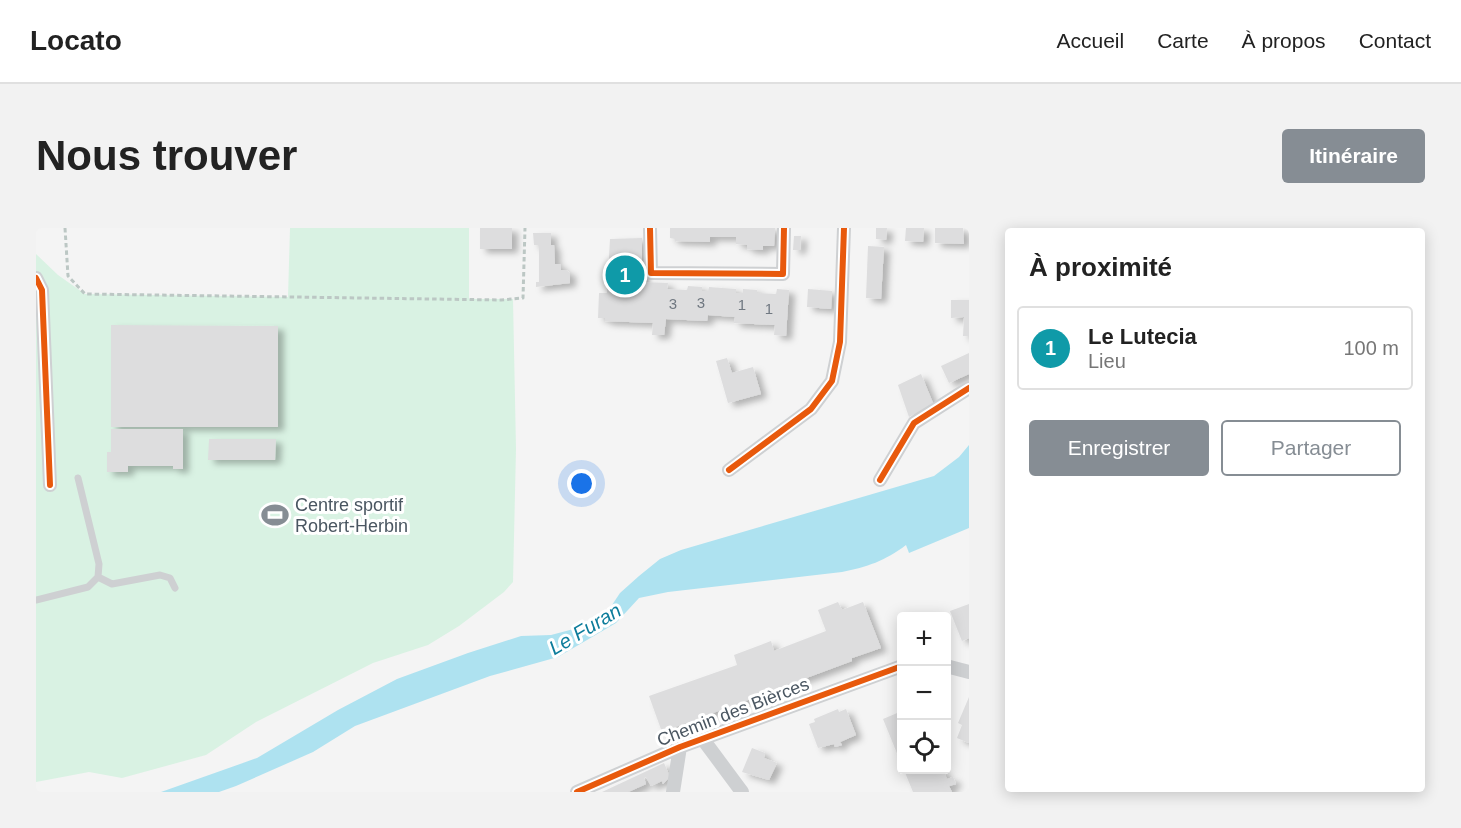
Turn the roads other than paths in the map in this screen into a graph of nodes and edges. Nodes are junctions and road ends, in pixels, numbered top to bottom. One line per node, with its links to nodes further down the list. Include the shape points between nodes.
1 (650, 228): 2 (street, via 651,273 783,274)
2 (784, 228)
3 (844, 228): 6 (street, via 840,342 832,381 811,409)
4 (36, 278): 9 (street, via 42,290)
5 (969, 388): 8 (street, via 914,423)
6 (729, 470)
7 (78, 478): 10 (lane, via 99,564)
8 (880, 480)
9 (50, 485)
10 (98, 577): 11 (lane, via 112,584 160,575 170,578); 12 (lane, via 88,587)
11 (175, 588)
12 (36, 600)
13 (951, 667): 15 (street)
14 (897, 668): 16 (street, Chemin des Bièrces)
15 (969, 672)
16 (702, 738): 17 (street, Chemin des Bièrces); 20 (street)
17 (680, 747): 18 (street, Chemin des Bièrces); 19 (street)
18 (578, 792)
19 (673, 792)
20 (742, 792)

